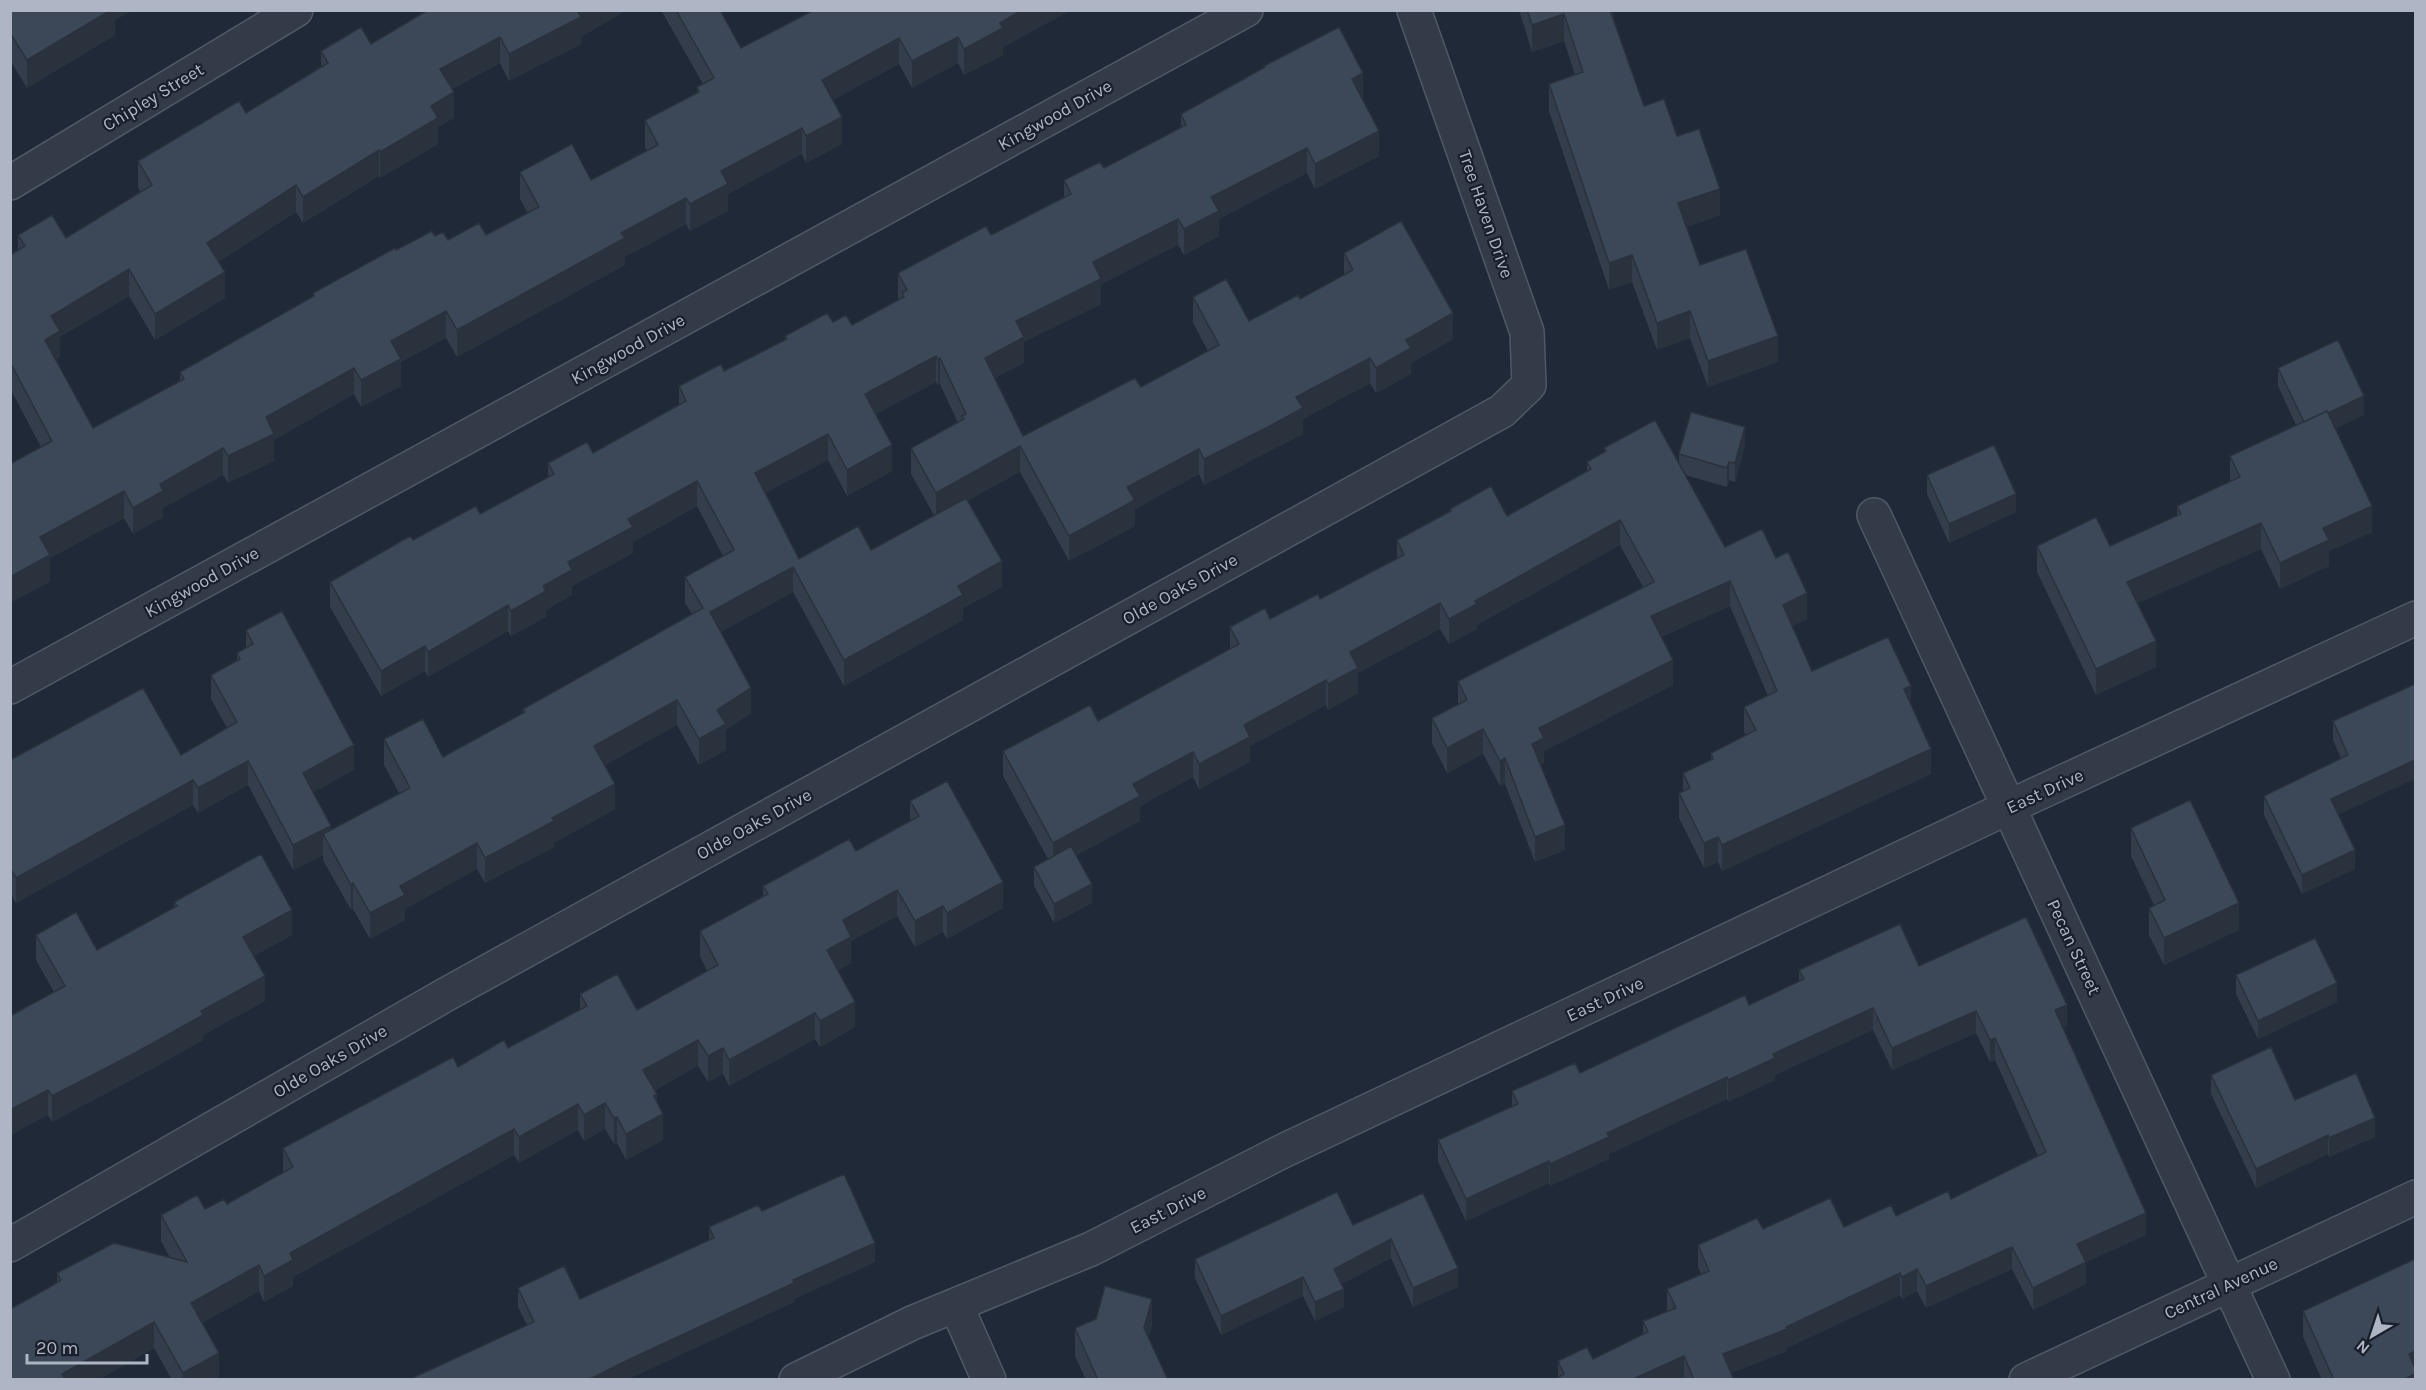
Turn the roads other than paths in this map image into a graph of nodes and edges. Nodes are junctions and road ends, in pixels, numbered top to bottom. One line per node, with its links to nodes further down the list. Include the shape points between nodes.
1 (296, 10): 4 (street, Chipley Street)
2 (1246, 10): 8 (street, Kingwood Drive)
3 (1414, 10): 5 (street, Tree Haven Drive, via 1527,332 1529,385)
4 (10, 183)
5 (1502, 411): 11 (street, Olde Oaks Drive, via 445,995)
6 (1874, 515): 9 (street, Pecan Street)
7 (2415, 618): 9 (street, East Drive)
8 (10, 687)
9 (2009, 807): 12 (street, Pecan Street); 13 (street, East Drive, via 1283,1151 1091,1249)
10 (2415, 1197): 12 (street, Central Avenue)
11 (10, 1245)
12 (2229, 1284): 16 (street, Central Avenue); 17 (street, Pecan Street)
13 (956, 1305): 14 (street, East Drive); 15 (street)
14 (796, 1380)
15 (990, 1380)
16 (2026, 1380)
17 (2273, 1380)

